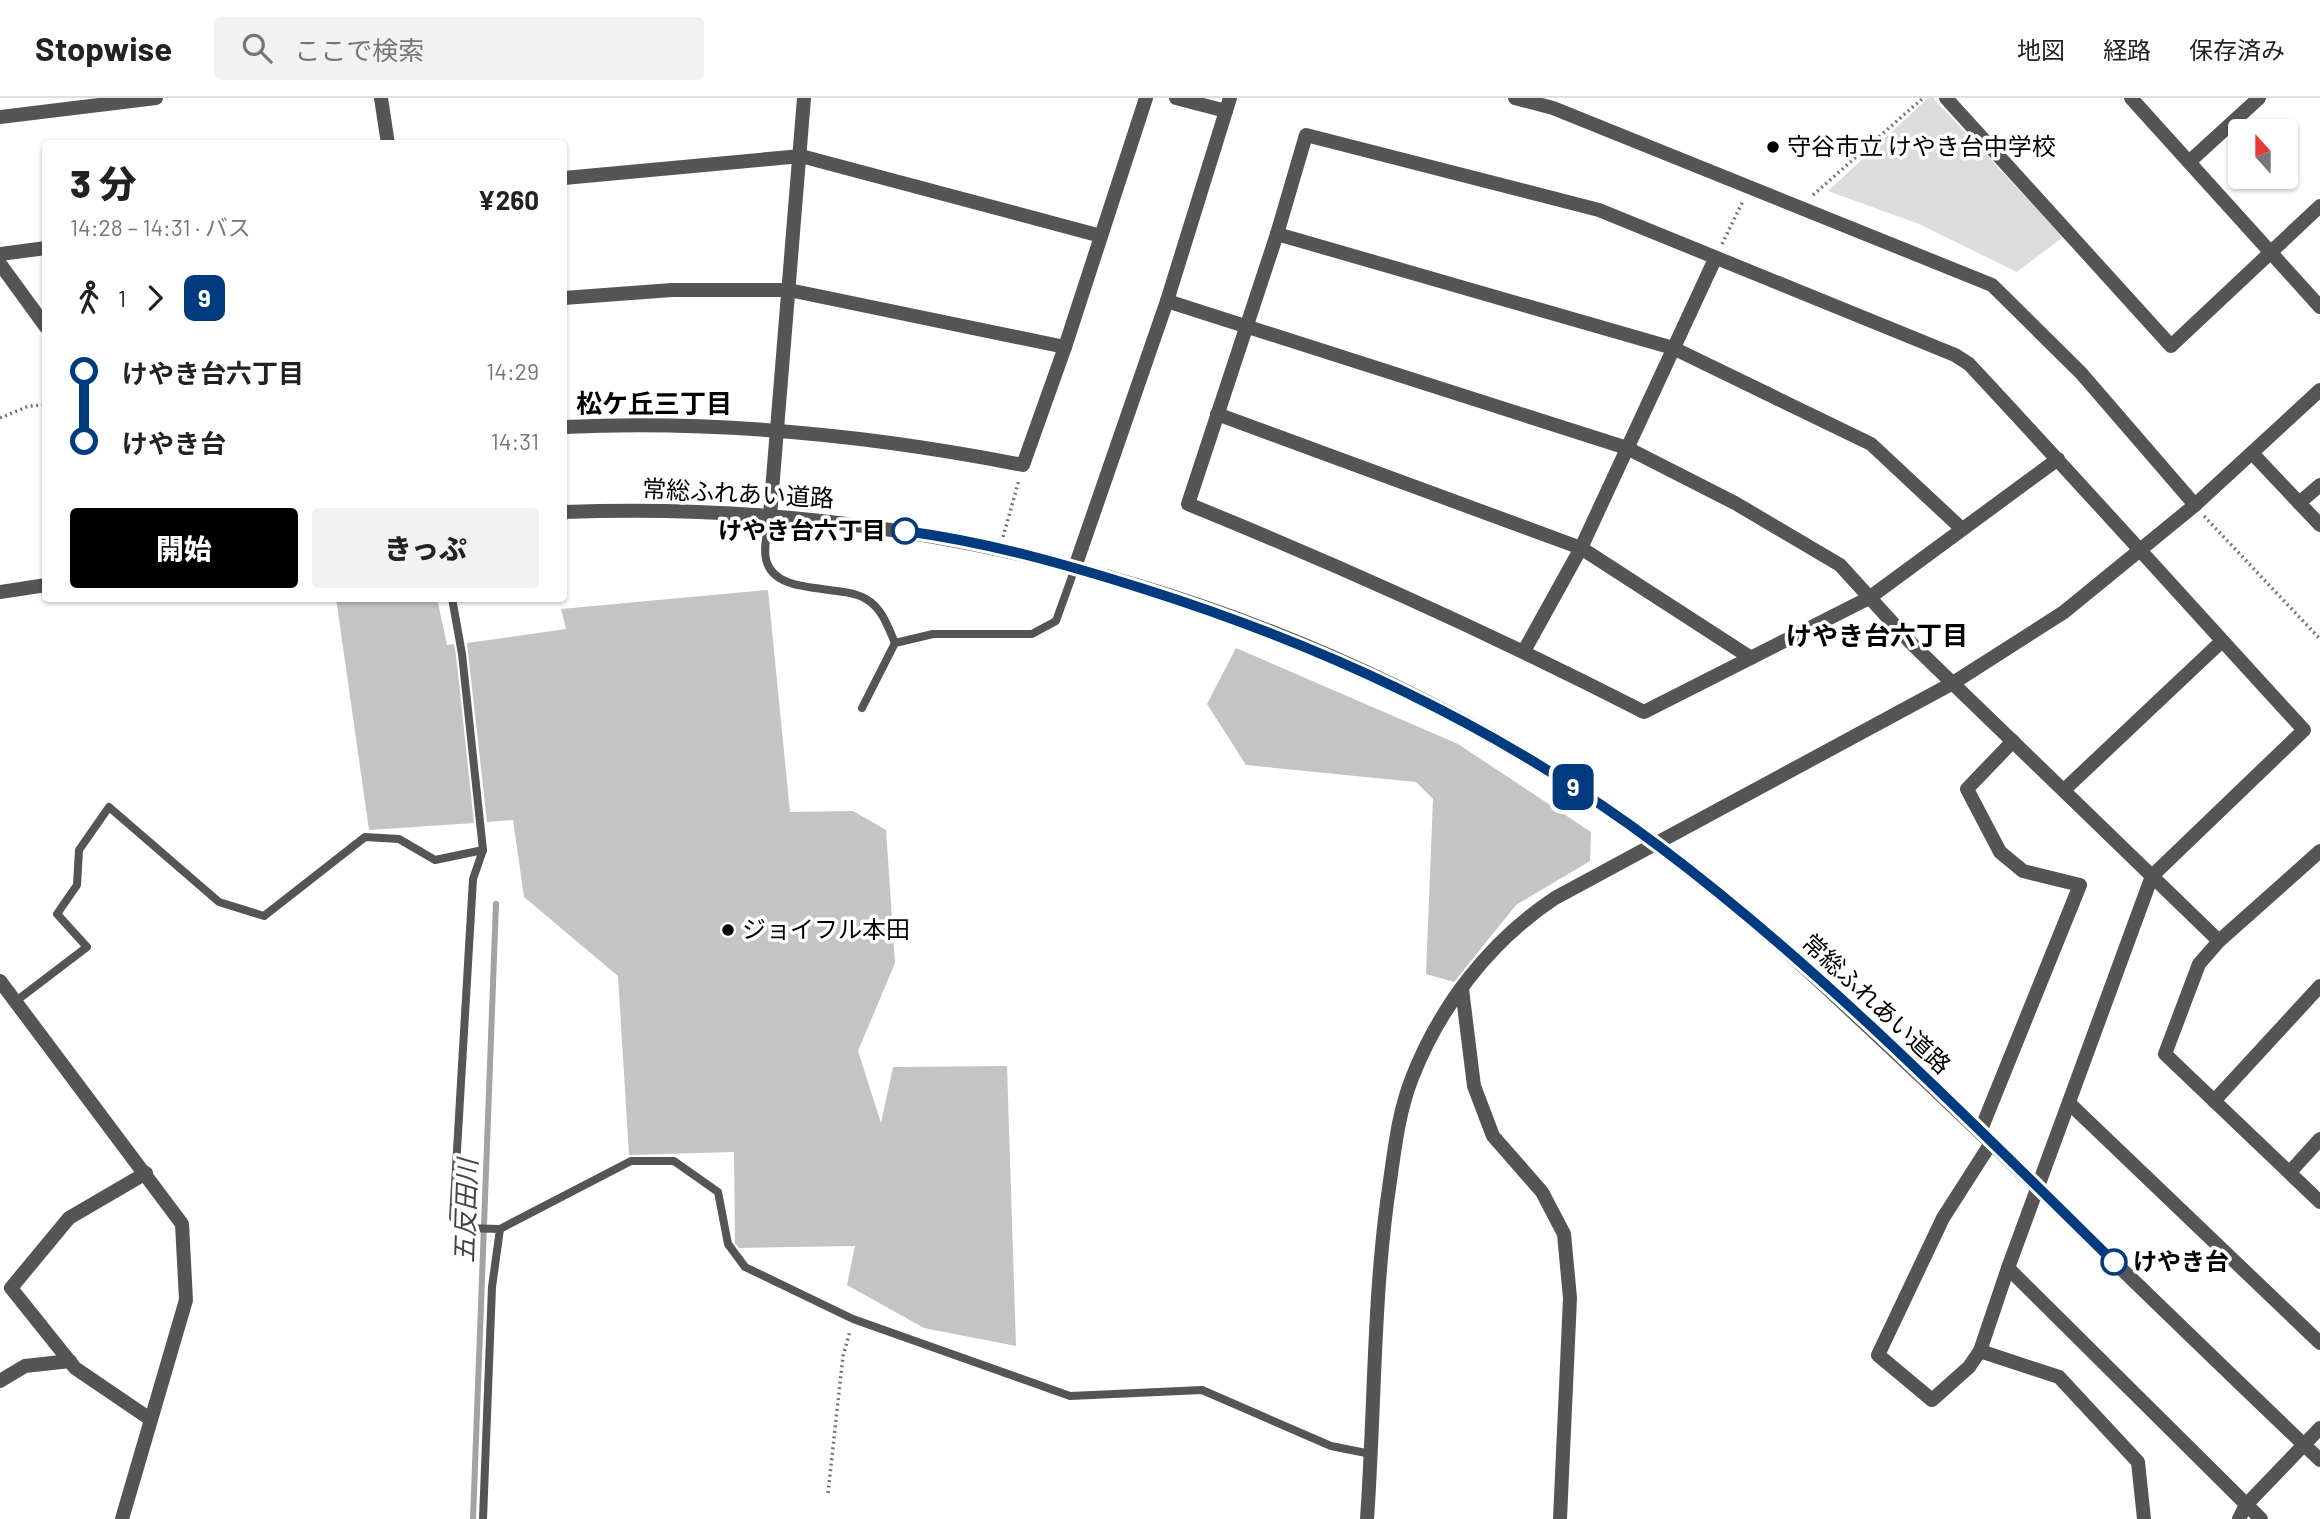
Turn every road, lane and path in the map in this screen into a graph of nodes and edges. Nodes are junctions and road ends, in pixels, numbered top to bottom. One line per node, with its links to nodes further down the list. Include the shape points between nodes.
1 (156, 98): 12 (street)
2 (382, 98): 13 (street)
3 (804, 98): 14 (street)
4 (1146, 98): 21 (street)
5 (1176, 98): 11 (street)
6 (1515, 98): 17 (street, via 1553,108)
7 (1923, 98): 19 (path)
8 (1946, 98): 23 (street, via 2171,345)
9 (2131, 98): 15 (street)
10 (2259, 98): 15 (street)
11 (1228, 105): 29 (street)
12 (0, 117)
13 (387, 140)
14 (801, 156): 16 (street); 21 (street); 27 (street)
15 (2189, 162): 23 (street)
16 (567, 178)
17 (1749, 187): 19 (street); 25 (path)
18 (2320, 206): 23 (street)
19 (1799, 208): 47 (street, via 1992,285 2081,373)
20 (1277, 234): 25 (street, via 1306,135 1600,210); 32 (street); 34 (street)
21 (1101, 236): 33 (street)
22 (42, 249): 24 (street)
23 (2270, 252): 30 (street)
24 (0, 254)
25 (1715, 259): 34 (street); 43 (street, via 1969,363)
26 (0, 264): 31 (street)
27 (789, 290): 28 (street, via 672,290); 33 (street); 40 (street)
28 (567, 299)
29 (1167, 301): 32 (street); 55 (street)
30 (2320, 307)
31 (42, 322)
32 (1245, 327): 37 (street); 41 (street)
33 (1065, 347): 44 (street)
34 (1673, 348): 41 (street); 51 (street, via 1871,444)
35 (2320, 390): 42 (street)
36 (42, 405): 38 (path)
37 (1217, 414): 53 (street); 63 (street, via 1188,504 1341,566)
38 (0, 418)
39 (567, 427): 40 (street)
40 (778, 429): 44 (street, via 936,447); 49 (street)
41 (1627, 448): 53 (street); 58 (street, via 1735,503 1840,565)
42 (2252, 453): 46 (street); 47 (street)
43 (2057, 459): 51 (street); 54 (street)
44 (1023, 465): 52 (path)
45 (2320, 485): 46 (street)
46 (2300, 503): 50 (street)
47 (2195, 505): 54 (street); 60 (path)
48 (567, 512): 49 (street, 常総ふれあい道路, via 687,510)
49 (770, 515): 52 (street, 常総ふれあい道路); 62 (lane, via 766,561 776,577 866,599 881,612)
50 (2320, 525)
51 (1962, 528): 58 (street)
52 (1000, 547): 55 (street, 常総ふれあい道路)
53 (1581, 548): 63 (street); 64 (street)
54 (2139, 551): 61 (street); 65 (street, via 2064,612)
55 (1076, 567): 62 (lane, via 1056,621 1032,634 933,634); 69 (street, 常総ふれあい道路, via 1312,648 1417,697 1510,746)
56 (42, 586): 57 (street)
57 (0, 592)
58 (1870, 598): 64 (street); 65 (street)
59 (453, 602): 70 (lane)
60 (2320, 639)
61 (2222, 641): 68 (street); 72 (street, via 2304,730)
62 (895, 643): 66 (lane)
63 (1524, 650): 64 (street, via 1644,712)
64 (1751, 658)
65 (1953, 683): 67 (street); 69 (street)
66 (862, 708)
67 (2013, 741): 68 (street); 80 (street, via 1966,789 2000,852 2023,871 2080,885)
68 (2064, 790): 72 (street)
69 (1656, 843): 76 (street, via 1535,911 1503,938); 80 (street, 常総ふれあい道路, via 1784,949)
70 (483, 850): 77 (lane, via 435,860 399,839 365,837 264,916 219,902 109,807 79,850 77,885 57,914 87,947); 87 (lane, via 473,879 453,1218 465,1228)
71 (2320, 851): 73 (street)
72 (2152, 876): 73 (street); 79 (street)
73 (2218, 941): 78 (street, via 2199,964 2165,1054)
74 (0, 981): 77 (street)
75 (2320, 986): 78 (street)
76 (1462, 989): 97 (street, via 1431,1035 1411,1079 1399,1123 1385,1216); 104 (street, via 1474,1086 1493,1136 1542,1192 1564,1234 1570,1298)
77 (16, 1001): 84 (street)
78 (2214, 1101): 83 (street)
79 (2069, 1103): 85 (street); 90 (street)
80 (1980, 1132): 82 (street, 常総ふれあい道路)
81 (2320, 1139): 83 (street)
82 (1992, 1143): 85 (street, 常総ふれあい道路); 91 (street, via 1943,1218 1878,1354 1932,1400)
83 (2290, 1172): 86 (street)
84 (146, 1173): 92 (street, via 69,1218 11,1288); 94 (street, via 182,1224 187,1300)
85 (2039, 1189): 88 (street); 96 (street, 常総ふれあい道路)
86 (2320, 1202)
87 (500, 1229): 89 (lane, via 631,1161 674,1161 718,1192 728,1244 746,1267); 102 (lane, via 492,1287)
88 (2008, 1268): 91 (street); 100 (street)
89 (853, 1319): 97 (lane, via 1070,1396 1202,1390 1332,1446); 99 (path, via 843,1356)
90 (2320, 1343)
91 (1980, 1351): 105 (street, via 2059,1377 2138,1462)
92 (70, 1361): 93 (street, via 25,1366); 94 (street)
93 (0, 1381)
94 (150, 1419): 101 (street)
95 (2320, 1428): 96 (street)
96 (2304, 1445): 98 (street, 常総ふれあい道路); 100 (street)
97 (1371, 1454): 103 (street)
98 (2320, 1460)
99 (828, 1493)
100 (2246, 1505): 106 (street); 107 (street)
101 (122, 1519)
102 (483, 1519)
103 (1367, 1519)
104 (1560, 1519)
105 (2144, 1519)
106 (2239, 1519)
107 (2261, 1519)

